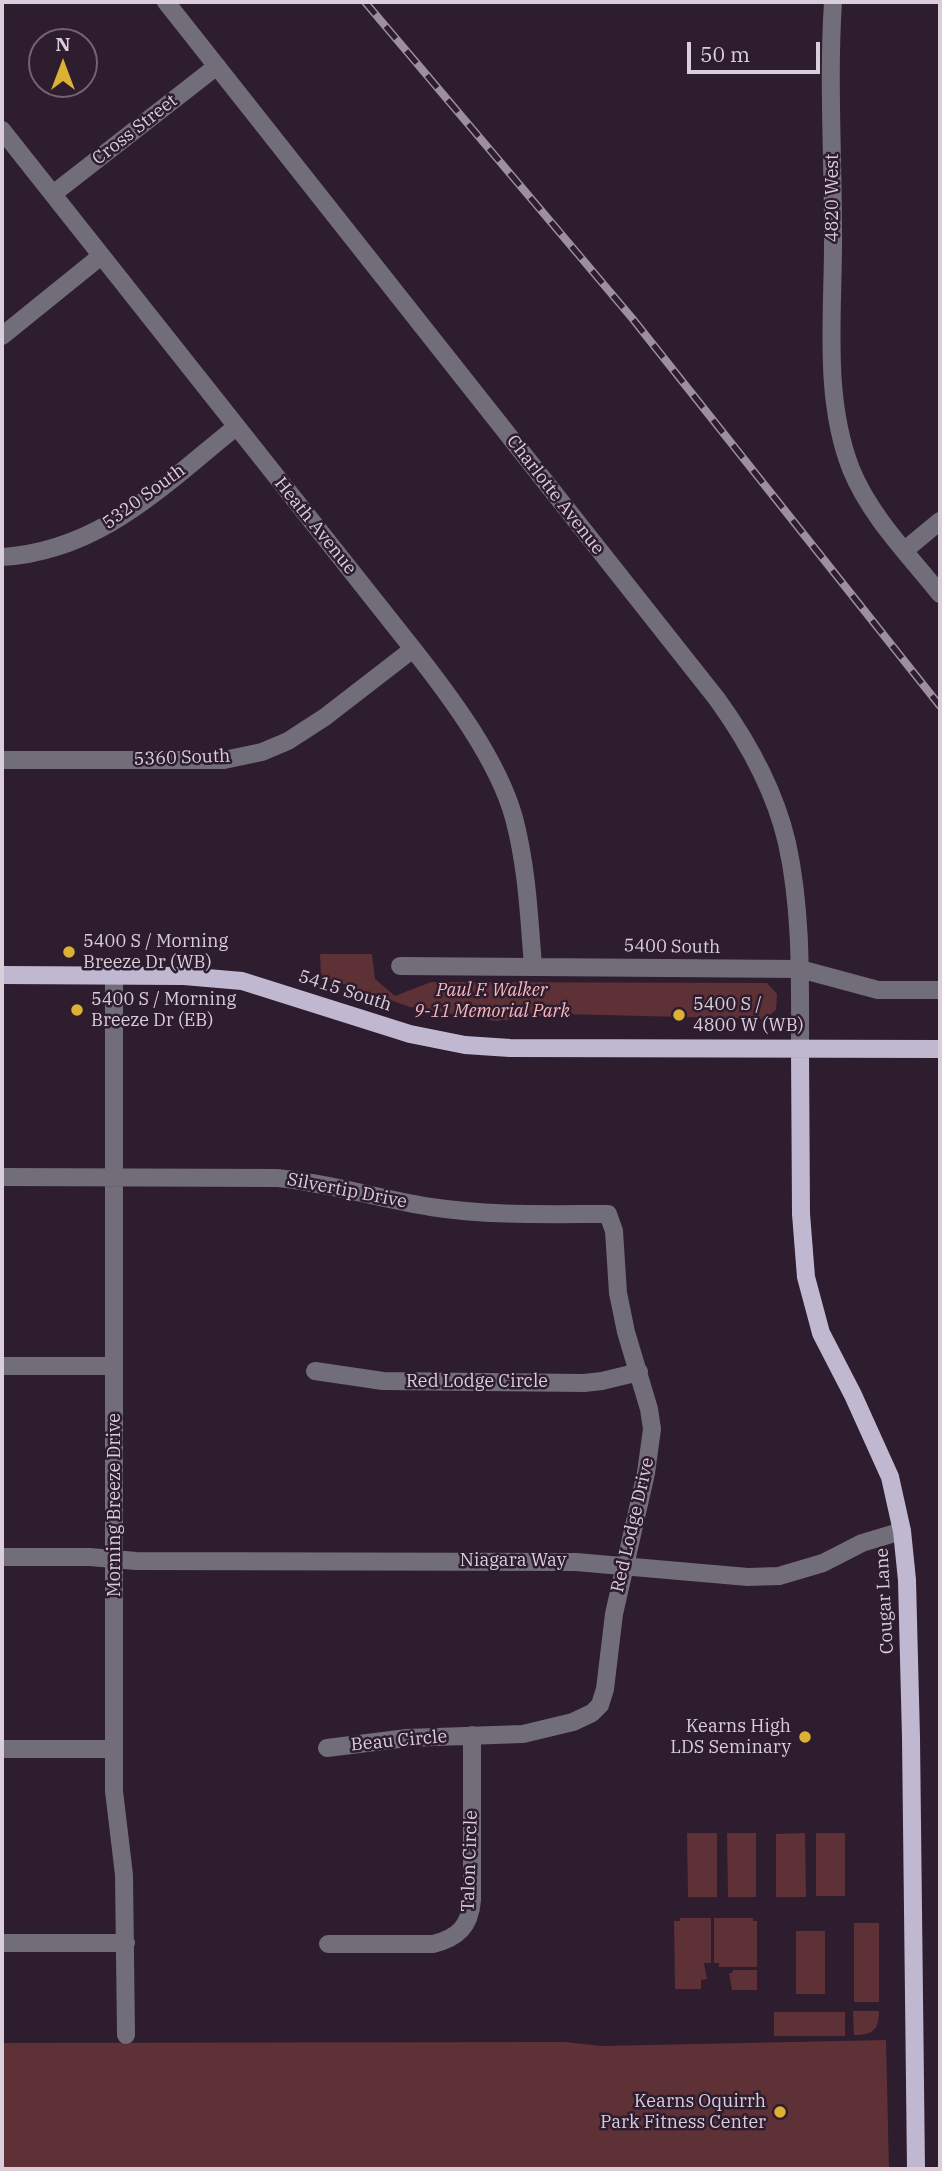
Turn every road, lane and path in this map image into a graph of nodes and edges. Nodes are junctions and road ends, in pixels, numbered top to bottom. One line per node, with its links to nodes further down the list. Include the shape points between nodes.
1 (166, 2): 3 (street, Charlotte Avenue)
2 (833, 2): 10 (street, 4820 West, via 834,395 852,471)
3 (217, 66): 5 (street, Cross Street); 17 (street, Charlotte Avenue, via 737,728 769,789 786,840 796,899)
4 (2, 130): 5 (street, Heath Avenue)
5 (53, 194): 6 (street, Heath Avenue)
6 (101, 256): 7 (street); 8 (street, Heath Avenue)
7 (2, 336)
8 (236, 427): 11 (street, 5320 South, via 121,518 89,536 44,552); 13 (street, Heath Avenue)
9 (940, 521): 10 (street)
10 (905, 550): 12 (street, 4820 West)
11 (2, 557)
12 (940, 594)
13 (413, 649): 14 (street, 5360 South, via 325,718 262,752 224,760); 16 (street, Heath Avenue, via 465,720 513,815 527,886)
14 (2, 760)
15 (400, 966): 16 (street, 5400 South)
16 (533, 966): 17 (street, 5400 South)
17 (800, 969): 20 (street, 5400 South, via 878,990); 22 (street, Charlotte Avenue)
18 (2, 975): 19 (main road)
19 (114, 975): 22 (main road, 5415 South, via 242,981 410,1034 465,1045); 24 (street, Morning Breeze Drive)
20 (940, 990)
21 (940, 1049): 22 (main road, 5415 South)
22 (800, 1050): 30 (main road, Cougar Lane, via 806,1277 821,1333 890,1477)
23 (2, 1177): 24 (street, Silvertip Drive)
24 (113, 1177): 25 (street, Silvertip Drive, via 278,1178 472,1212); 27 (street, Morning Breeze Drive)
25 (608, 1214): 29 (street, Red Lodge Drive, via 614,1231 623,1319)
26 (2, 1366): 27 (street)
27 (114, 1366): 32 (street, Morning Breeze Drive)
28 (315, 1371): 29 (street, Red Lodge Circle, via 383,1381 557,1382 602,1381)
29 (639, 1372): 33 (street, Red Lodge Drive, via 652,1429)
30 (902, 1531): 33 (street, Niagara Way, via 779,1576); 42 (main road, Cougar Lane, via 911,1738)
31 (2, 1557): 32 (street, Niagara Way)
32 (115, 1559): 33 (street, Niagara Way, via 545,1561); 37 (street, Morning Breeze Drive)
33 (623, 1566): 34 (street, Red Lodge Drive, via 600,1705 573,1722 544,1730)
34 (471, 1735): 35 (street, Beau Circle); 40 (street, Talon Circle, via 472,1900 467,1925 449,1940 433,1944)
35 (327, 1748)
36 (2, 1749): 37 (street)
37 (114, 1749): 39 (street, Morning Breeze Drive)
38 (2, 1943): 39 (street)
39 (126, 1943): 41 (street, Morning Breeze Drive)
40 (328, 1944)
41 (126, 2035)
42 (916, 2169)

